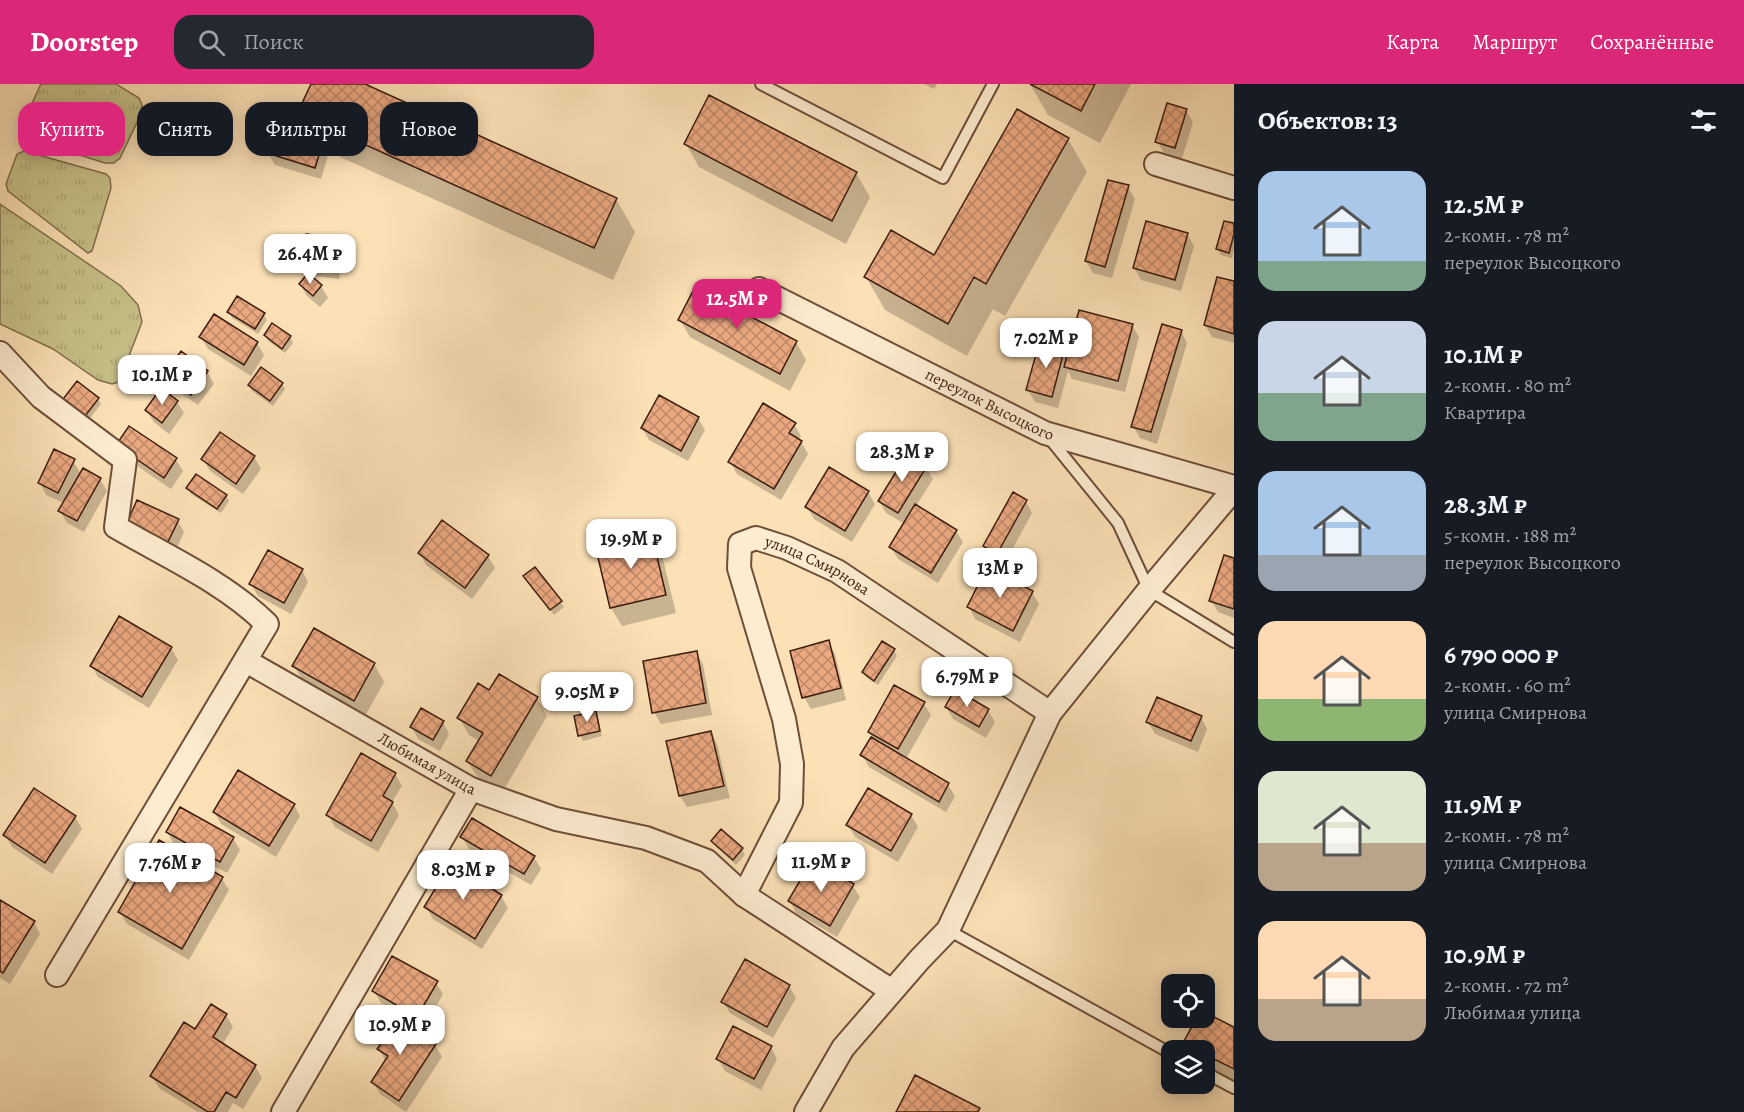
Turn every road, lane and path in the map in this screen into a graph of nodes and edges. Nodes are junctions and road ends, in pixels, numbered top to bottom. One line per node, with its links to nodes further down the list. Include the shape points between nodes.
1 (761, 84): 2 (lane, via 944,178)
2 (993, 84)
3 (1156, 164): 4 (street)
4 (1234, 188)
5 (759, 289): 7 (street, переулок Высоцкого)
6 (0, 353): 11 (street, via 41,397 125,460 116,527 199,574 250,607 267,624)
7 (1045, 433): 8 (street, переулок Высоцкого); 9 (lane, via 1118,523)
8 (1234, 488): 9 (street)
9 (1149, 590): 10 (lane); 12 (street)
10 (1234, 642)
11 (246, 661): 13 (street, Любимая улица); 16 (street)
12 (1050, 713): 14 (street, улица Смирнова, via 837,571 756,538 740,544 739,568 784,719 792,764 791,803); 15 (street)
13 (471, 789): 14 (street, via 556,819 646,838 707,861); 21 (street, Любимая улица)
14 (744, 895): 17 (street)
15 (948, 930): 17 (street); 18 (lane)
16 (57, 975)
17 (892, 991): 22 (street, via 843,1048)
18 (1161, 1048)
19 (1215, 1078): 20 (lane)
20 (1234, 1088)
21 (283, 1112)
22 (806, 1112)

